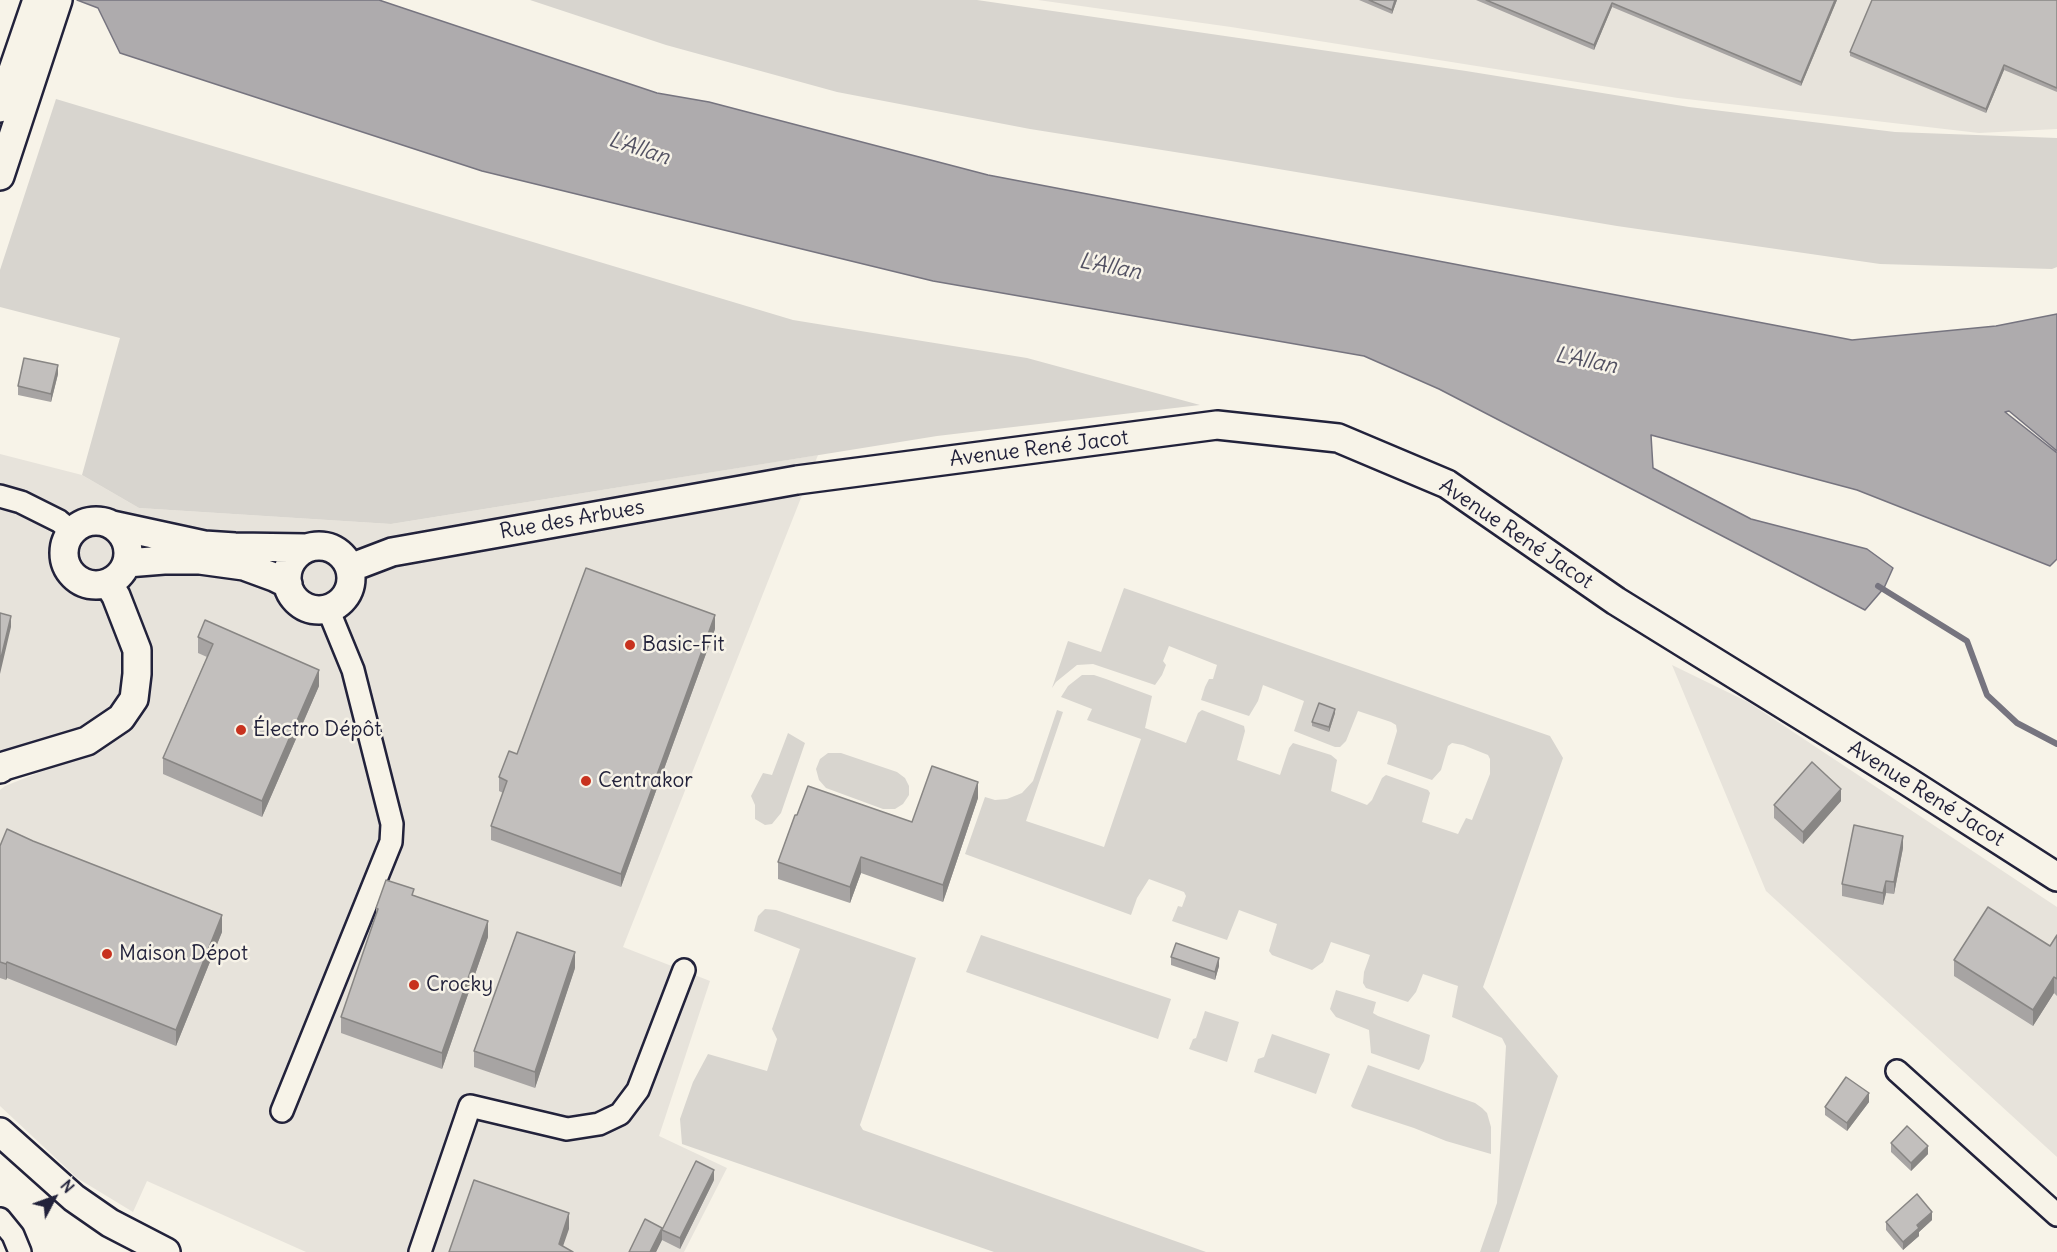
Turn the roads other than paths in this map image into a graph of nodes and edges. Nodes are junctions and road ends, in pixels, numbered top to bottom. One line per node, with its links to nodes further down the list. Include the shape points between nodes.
1 (46, 6): 2 (main road); 3 (main road)
2 (0, 108)
3 (0, 176)
4 (797, 480): 10 (main road, Rue des Arbues, via 392,552); 15 (main road, Avenue René Jacot, via 1217,425 1338,438 1447,484 1616,601)
5 (0, 496): 7 (street, via 21,502)
6 (112, 525): 7 (main road, via 90,521); 8 (main road, via 204,544); 9 (main road, via 126,541)
7 (72, 531): 11 (main road, via 63,551 69,572 87,584)
8 (308, 548): 10 (main road, via 328,547 338,552); 12 (main road, via 291,562)
9 (127, 563): 11 (main road); 12 (main road, via 201,560 233,564)
10 (350, 568): 13 (main road, via 347,593)
11 (108, 583): 14 (main road, via 137,650 134,699 121,718 87,741)
12 (288, 584): 13 (main road, via 291,594 307,608)
13 (328, 609): 18 (street, via 353,670 393,824 391,842)
14 (0, 769)
15 (2057, 877)
16 (684, 970): 24 (street, via 638,1090 620,1113 599,1124 567,1129 470,1106)
17 (1898, 1071): 20 (street)
18 (282, 1112)
19 (4, 1143): 23 (main road, via 83,1205)
20 (2057, 1215)
21 (0, 1219): 22 (street)
22 (20, 1252)
23 (166, 1252)
24 (420, 1252)

